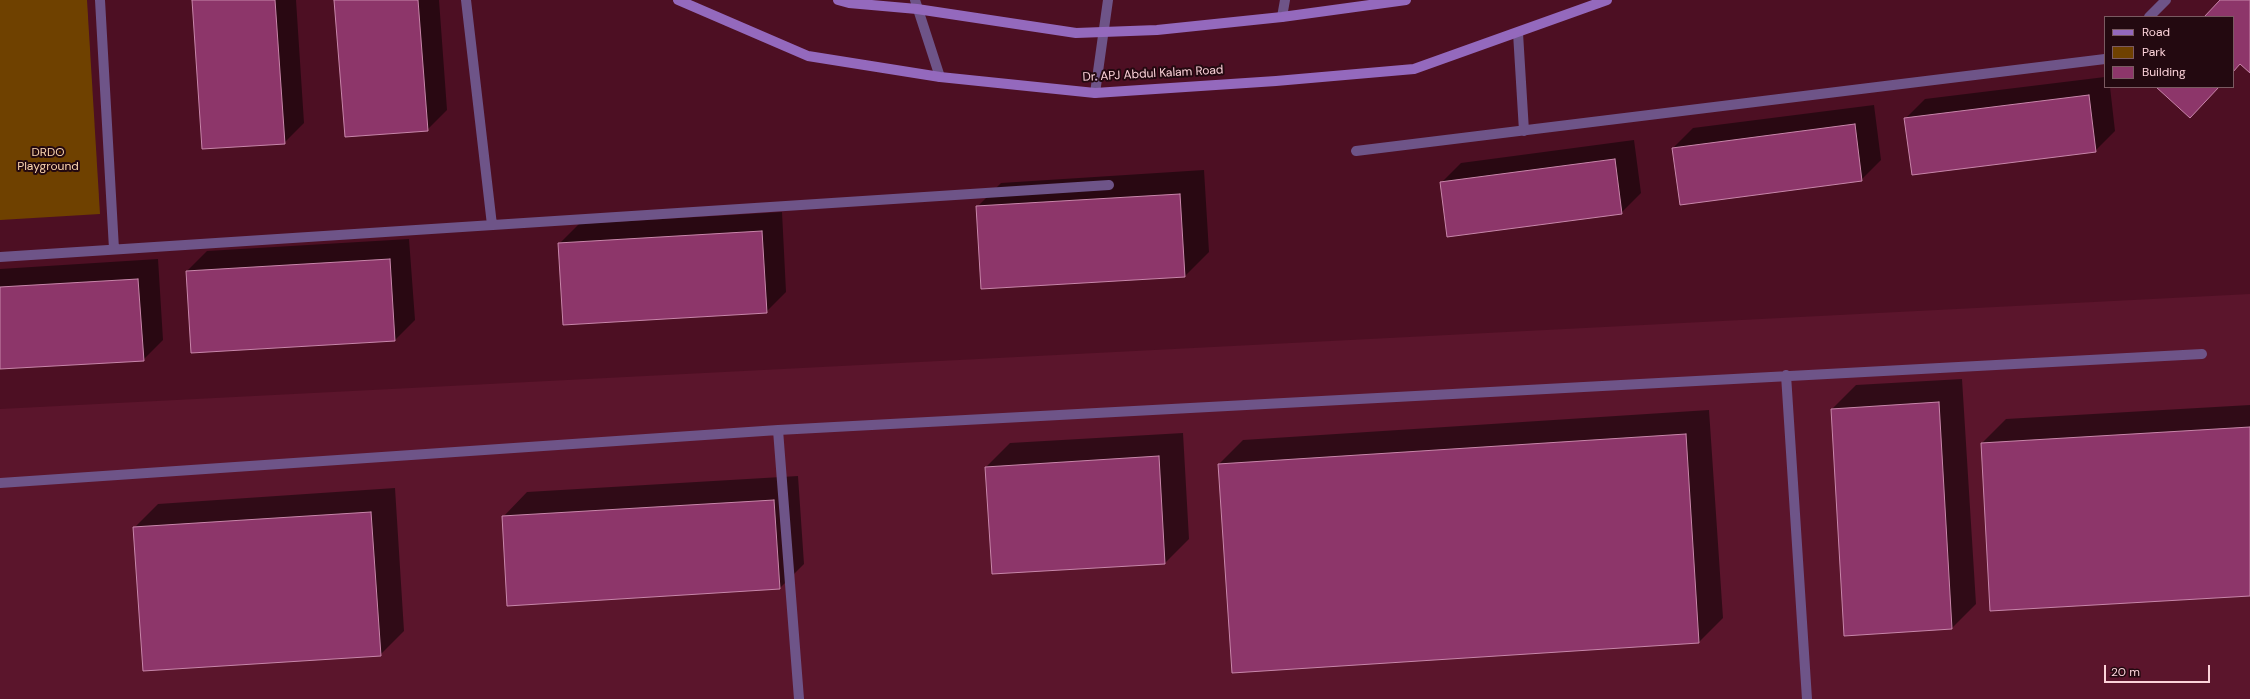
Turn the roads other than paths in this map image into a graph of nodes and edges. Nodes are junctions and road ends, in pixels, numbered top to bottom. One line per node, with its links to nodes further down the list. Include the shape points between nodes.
1 (100, 0): 22 (lane)
2 (466, 0): 21 (lane)
3 (678, 0): 16 (street, Dr. APJ Abdul Kalam Road, via 808,56)
4 (838, 0): 10 (street, via 849,3)
5 (1108, 0): 13 (lane)
6 (1285, 0): 12 (lane)
7 (1406, 0): 12 (street)
8 (1607, 0): 14 (street, Dr. APJ Abdul Kalam Road)
9 (2166, 0): 11 (lane)
10 (916, 4): 13 (street, via 1076,33); 16 (lane)
11 (2150, 16)
12 (1282, 18): 13 (street, via 1157,30)
13 (1104, 32): 17 (lane)
14 (1518, 33): 17 (street, Dr. APJ Abdul Kalam Road, via 1414,68 1276,81); 18 (lane)
15 (2104, 59): 18 (lane)
16 (940, 77): 17 (street, Dr. APJ Abdul Kalam Road)
17 (1095, 93)
18 (1524, 131): 19 (lane)
19 (1356, 151)
20 (1109, 185): 21 (lane)
21 (492, 225): 22 (lane)
22 (114, 249): 23 (lane)
23 (0, 257)
24 (2202, 354): 25 (lane)
25 (1786, 375): 26 (lane); 29 (lane)
26 (778, 430): 27 (lane); 28 (lane)
27 (0, 483)
28 (799, 699)
29 (1807, 699)

